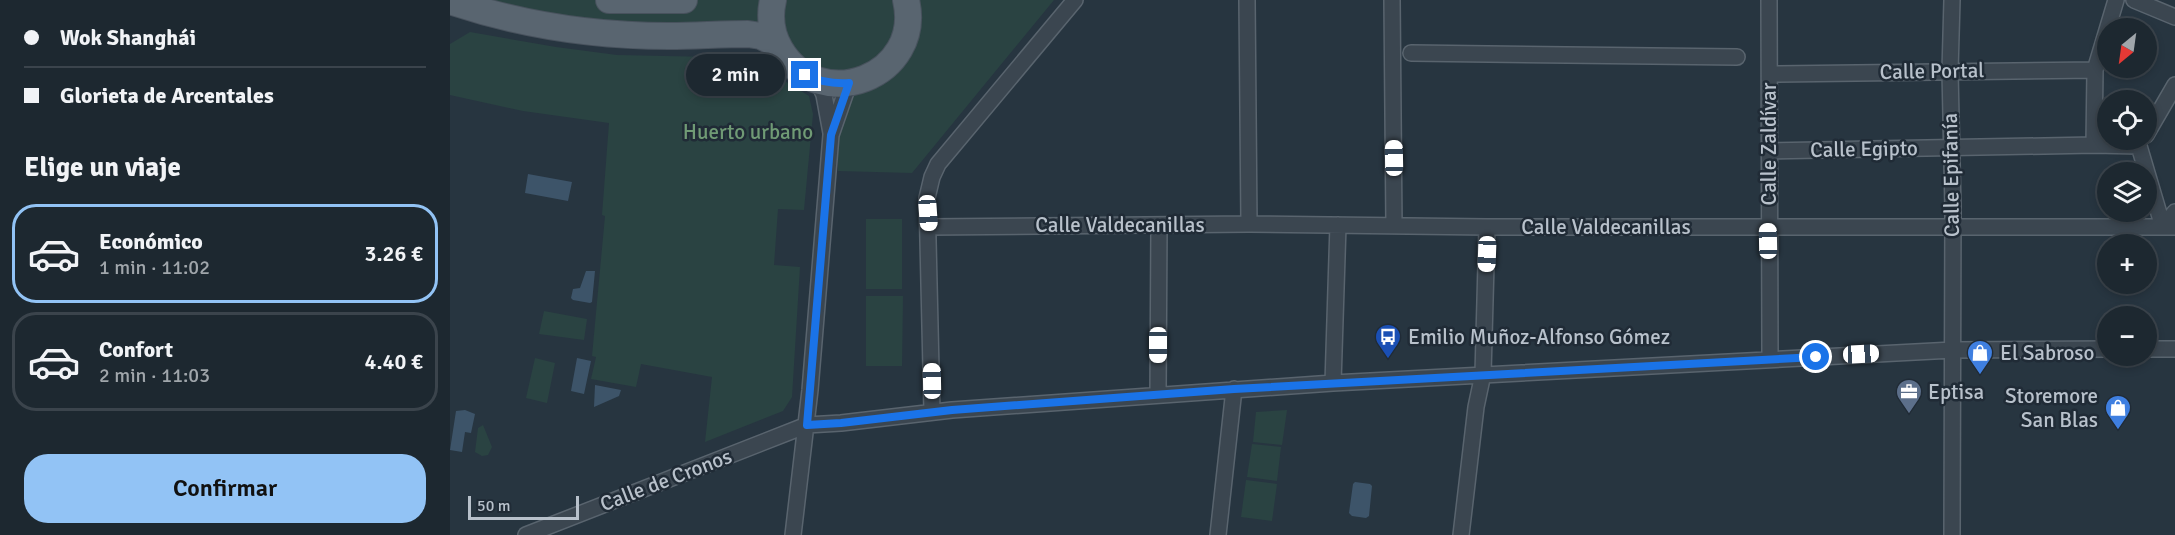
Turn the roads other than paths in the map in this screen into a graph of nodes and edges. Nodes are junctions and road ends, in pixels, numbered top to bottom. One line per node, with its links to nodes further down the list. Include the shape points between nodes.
1 (609, 0): 2 (main road)
2 (684, 0)
3 (773, 0): 14 (main road, via 771,18)
4 (906, 0): 21 (main road, via 908,22 899,51 878,73)
5 (1075, 0): 36 (street, via 938,164 927,198)
6 (1247, 0): 31 (street)
7 (1392, 0): 34 (street)
8 (1769, 0): 19 (street, Calle Zaldívar)
9 (1952, 0): 18 (street, Calle Epifanía)
10 (2116, 0): 17 (street)
11 (2134, 0): 13 (street)
12 (450, 1): 14 (main road, via 511,19 567,29 668,36 748,34)
13 (2175, 17)
14 (777, 44): 20 (main road, via 794,66)
15 (1410, 53): 16 (street)
16 (1737, 57)
17 (2095, 70): 18 (street, Calle Portal); 25 (street)
18 (1950, 71): 19 (street, Calle Portal); 27 (street, Calle Epifanía)
19 (1770, 74): 29 (street, Calle Zaldívar)
20 (818, 81): 21 (main road); 24 (street)
21 (849, 83): 24 (street)
22 (2175, 85): 23 (street)
23 (2157, 116)
24 (831, 135): 50 (street)
25 (2094, 144): 26 (street, Calle Egipto); 27 (street, Calle Egipto)
26 (2097, 144)
27 (1951, 147): 29 (street, Calle Egipto); 35 (street, Calle Epifanía)
28 (2146, 150): 39 (street)
29 (1770, 151): 38 (street, Calle Zaldívar)
30 (2175, 212): 39 (street)
31 (1249, 224): 32 (street, Calle Valdecanillas); 33 (street, Calle Valdecanillas)
32 (1159, 225): 36 (street, Calle Valdecanillas); 48 (street)
33 (1338, 225): 34 (street, Calle Valdecanillas); 46 (street)
34 (1394, 226): 37 (street, Calle Valdecanillas)
35 (1953, 226): 38 (street, Calle Valdecanillas); 39 (street, Calle Valdecanillas); 40 (street, Calle Epifanía)
36 (929, 227): 49 (street)
37 (1488, 227): 38 (street, Calle Valdecanillas); 45 (street)
38 (1768, 227): 44 (street, Calle Zaldívar)
39 (2169, 227)
40 (1953, 350): 41 (street, Calle de Cronos); 44 (street, Calle de Cronos); 55 (street, Calle Epifanía)
41 (2097, 350)
42 (2157, 350): 43 (street)
43 (2175, 350)
44 (1770, 359): 45 (street, Calle de Cronos)
45 (1483, 374): 46 (street, Calle de Cronos); 54 (street)
46 (1334, 383): 47 (street, Calle de Cronos)
47 (1234, 389): 48 (street, Calle de Cronos); 53 (street)
48 (1158, 395): 49 (street, Calle de Cronos)
49 (932, 412): 50 (street, Calle de Cronos)
50 (807, 425): 51 (street, Calle de Cronos); 52 (street)
51 (526, 535)
52 (793, 535)
53 (1218, 535)
54 (1461, 535)
55 (1952, 535)

